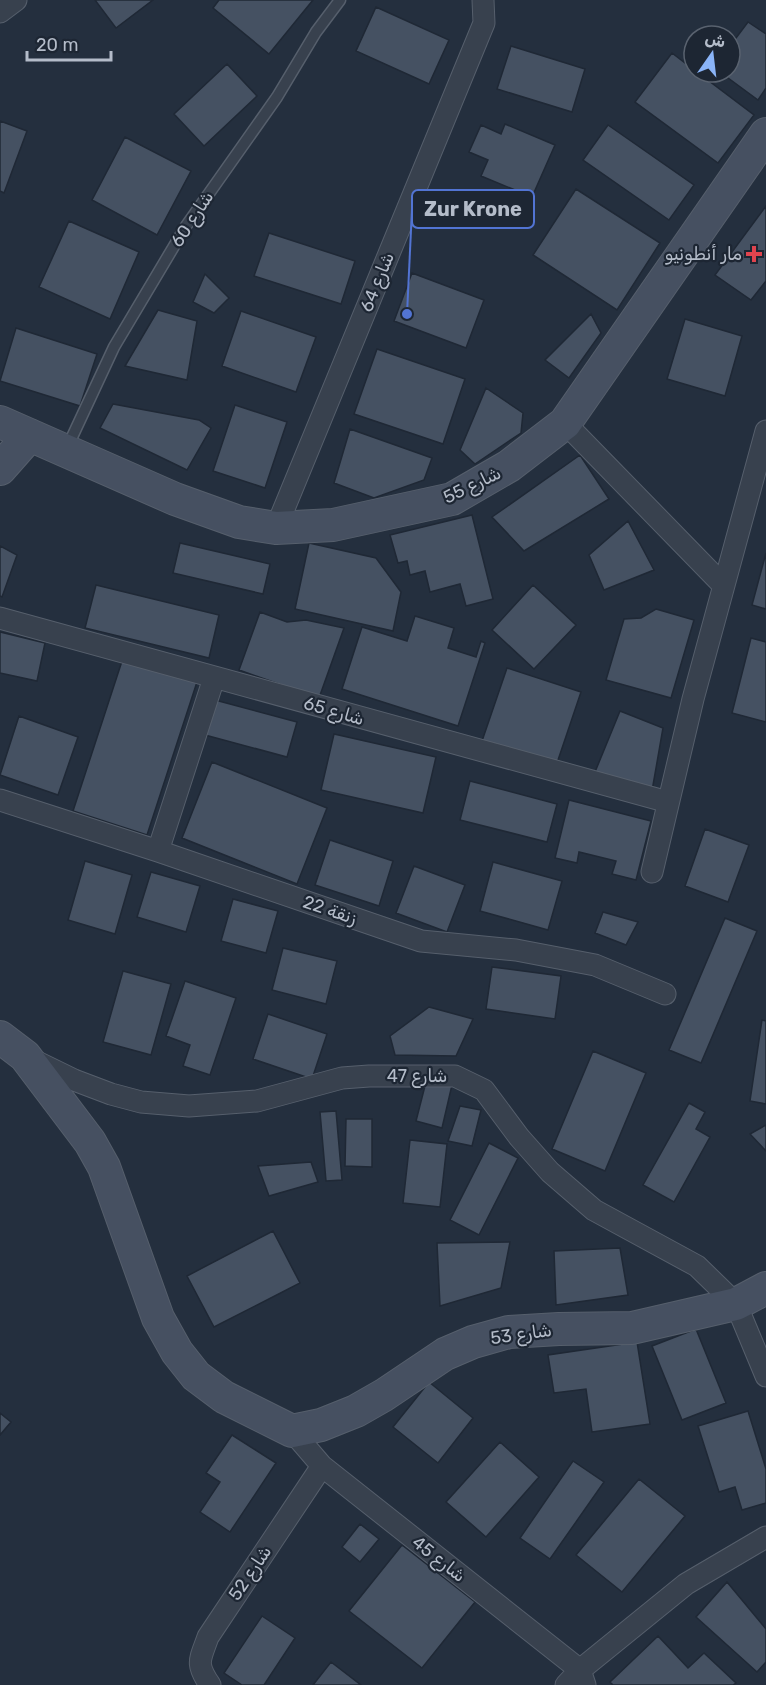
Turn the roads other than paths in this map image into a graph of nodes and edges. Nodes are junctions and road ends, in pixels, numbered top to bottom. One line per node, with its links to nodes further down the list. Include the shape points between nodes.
1 (16, 0): 4 (street)
2 (339, 0): 10 (lane, شارع 60, via 277,98 186,226 114,347)
3 (483, 0): 12 (street, شارع 64, via 484,23)
4 (0, 12)
5 (766, 134): 7 (street, شارع 55)
6 (0, 422): 9 (street, شارع 55)
7 (565, 423): 12 (street, شارع 55, via 509,466 452,499 333,525); 13 (street)
8 (766, 431): 13 (street)
9 (30, 435): 10 (street, شارع 55); 11 (street)
10 (66, 450): 12 (street, شارع 55, via 175,499 239,522)
11 (0, 469)
12 (276, 528)
13 (723, 585): 17 (street)
14 (0, 618): 15 (street, شارع 65)
15 (214, 678): 17 (street, شارع 65); 18 (street)
16 (0, 800): 18 (street, زنقة 22)
17 (668, 802): 19 (street)
18 (158, 851): 20 (street, زنقة 22, via 420,941 516,950 595,964)
19 (652, 872)
20 (665, 993)
21 (0, 1037): 22 (street)
22 (25, 1056): 24 (street, شارع 47, via 111,1094 141,1102 189,1106 257,1101 342,1078 455,1076 484,1090 550,1172 594,1210 697,1266); 26 (street, via 90,1142 104,1167 158,1318 177,1352 196,1376 224,1396)
23 (766, 1288): 24 (street, شارع 53)
24 (736, 1304): 25 (street); 26 (street, شارع 53, via 632,1328 509,1332 473,1342 445,1354 356,1411)
25 (766, 1376)
26 (292, 1431): 27 (street, شارع 45)
27 (322, 1466): 29 (street, شارع 45); 30 (street, شارع 52, via 208,1636 200,1658 201,1671)
28 (766, 1537): 29 (street, via 686,1584)
29 (577, 1680)
30 (210, 1685)

